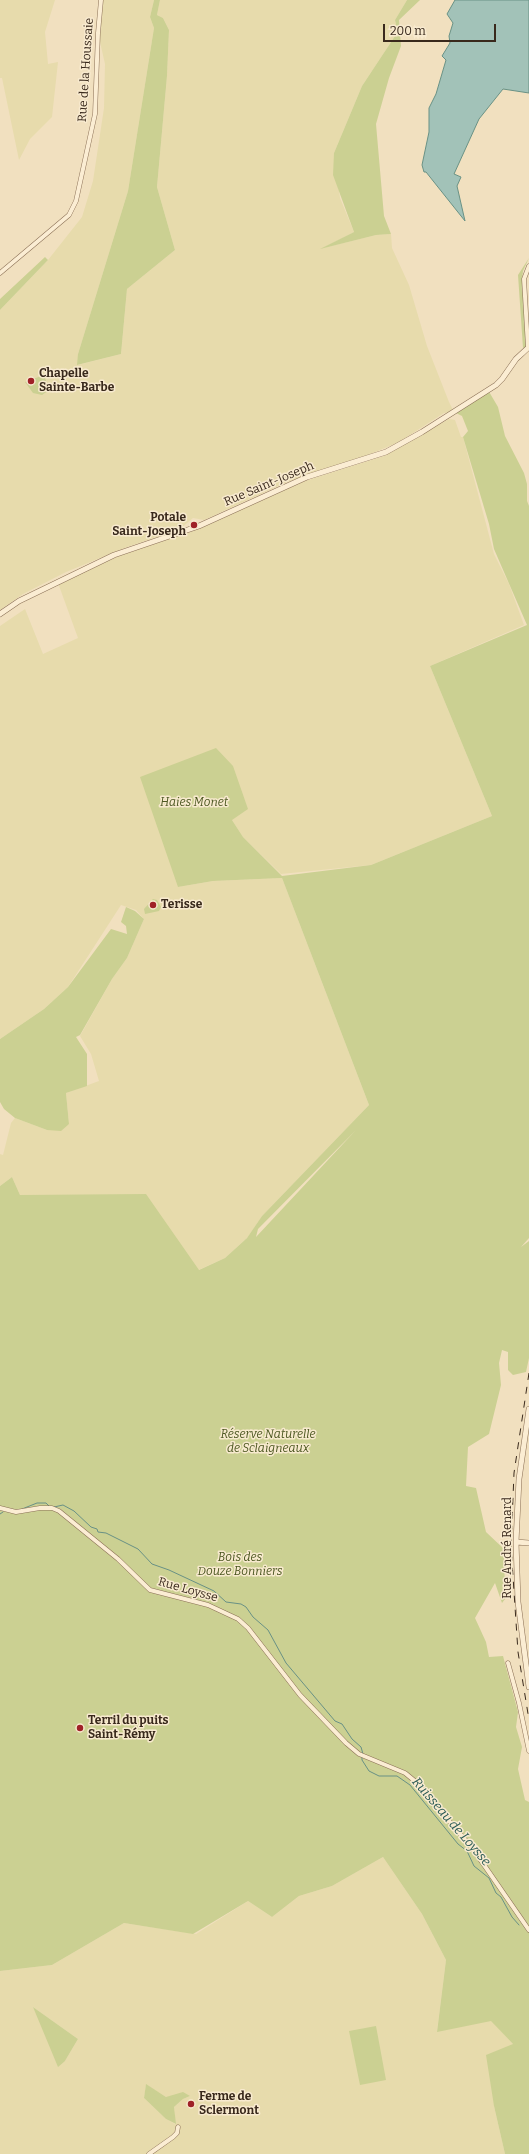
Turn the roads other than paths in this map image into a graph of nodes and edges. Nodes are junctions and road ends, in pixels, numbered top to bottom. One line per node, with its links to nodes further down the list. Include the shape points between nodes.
1 (101, 0): 3 (street, Rue de la Houssaie, via 95,114 76,201 69,215)
2 (529, 266): 4 (street, via 524,279)
3 (0, 273)
4 (528, 347): 5 (street, Rue Saint-Joseph, via 496,385 386,452 307,477 199,526 114,555 19,601)
5 (0, 614)
6 (529, 1409): 8 (street, Rue André Renard, via 519,1479)
7 (0, 1508): 13 (street, Rue Loysse, via 16,1512 40,1508 59,1511 118,1559 150,1590 214,1607 238,1619 305,1700 346,1743 364,1756 405,1773 416,1782 489,1870)
8 (516, 1542): 9 (street); 11 (street, Rue André Renard, via 518,1602)
9 (529, 1543)
10 (508, 1663): 12 (street)
11 (529, 1683)
12 (529, 1751)
13 (529, 1930)
14 (178, 2127): 15 (street, via 173,2137)
15 (149, 2154)

